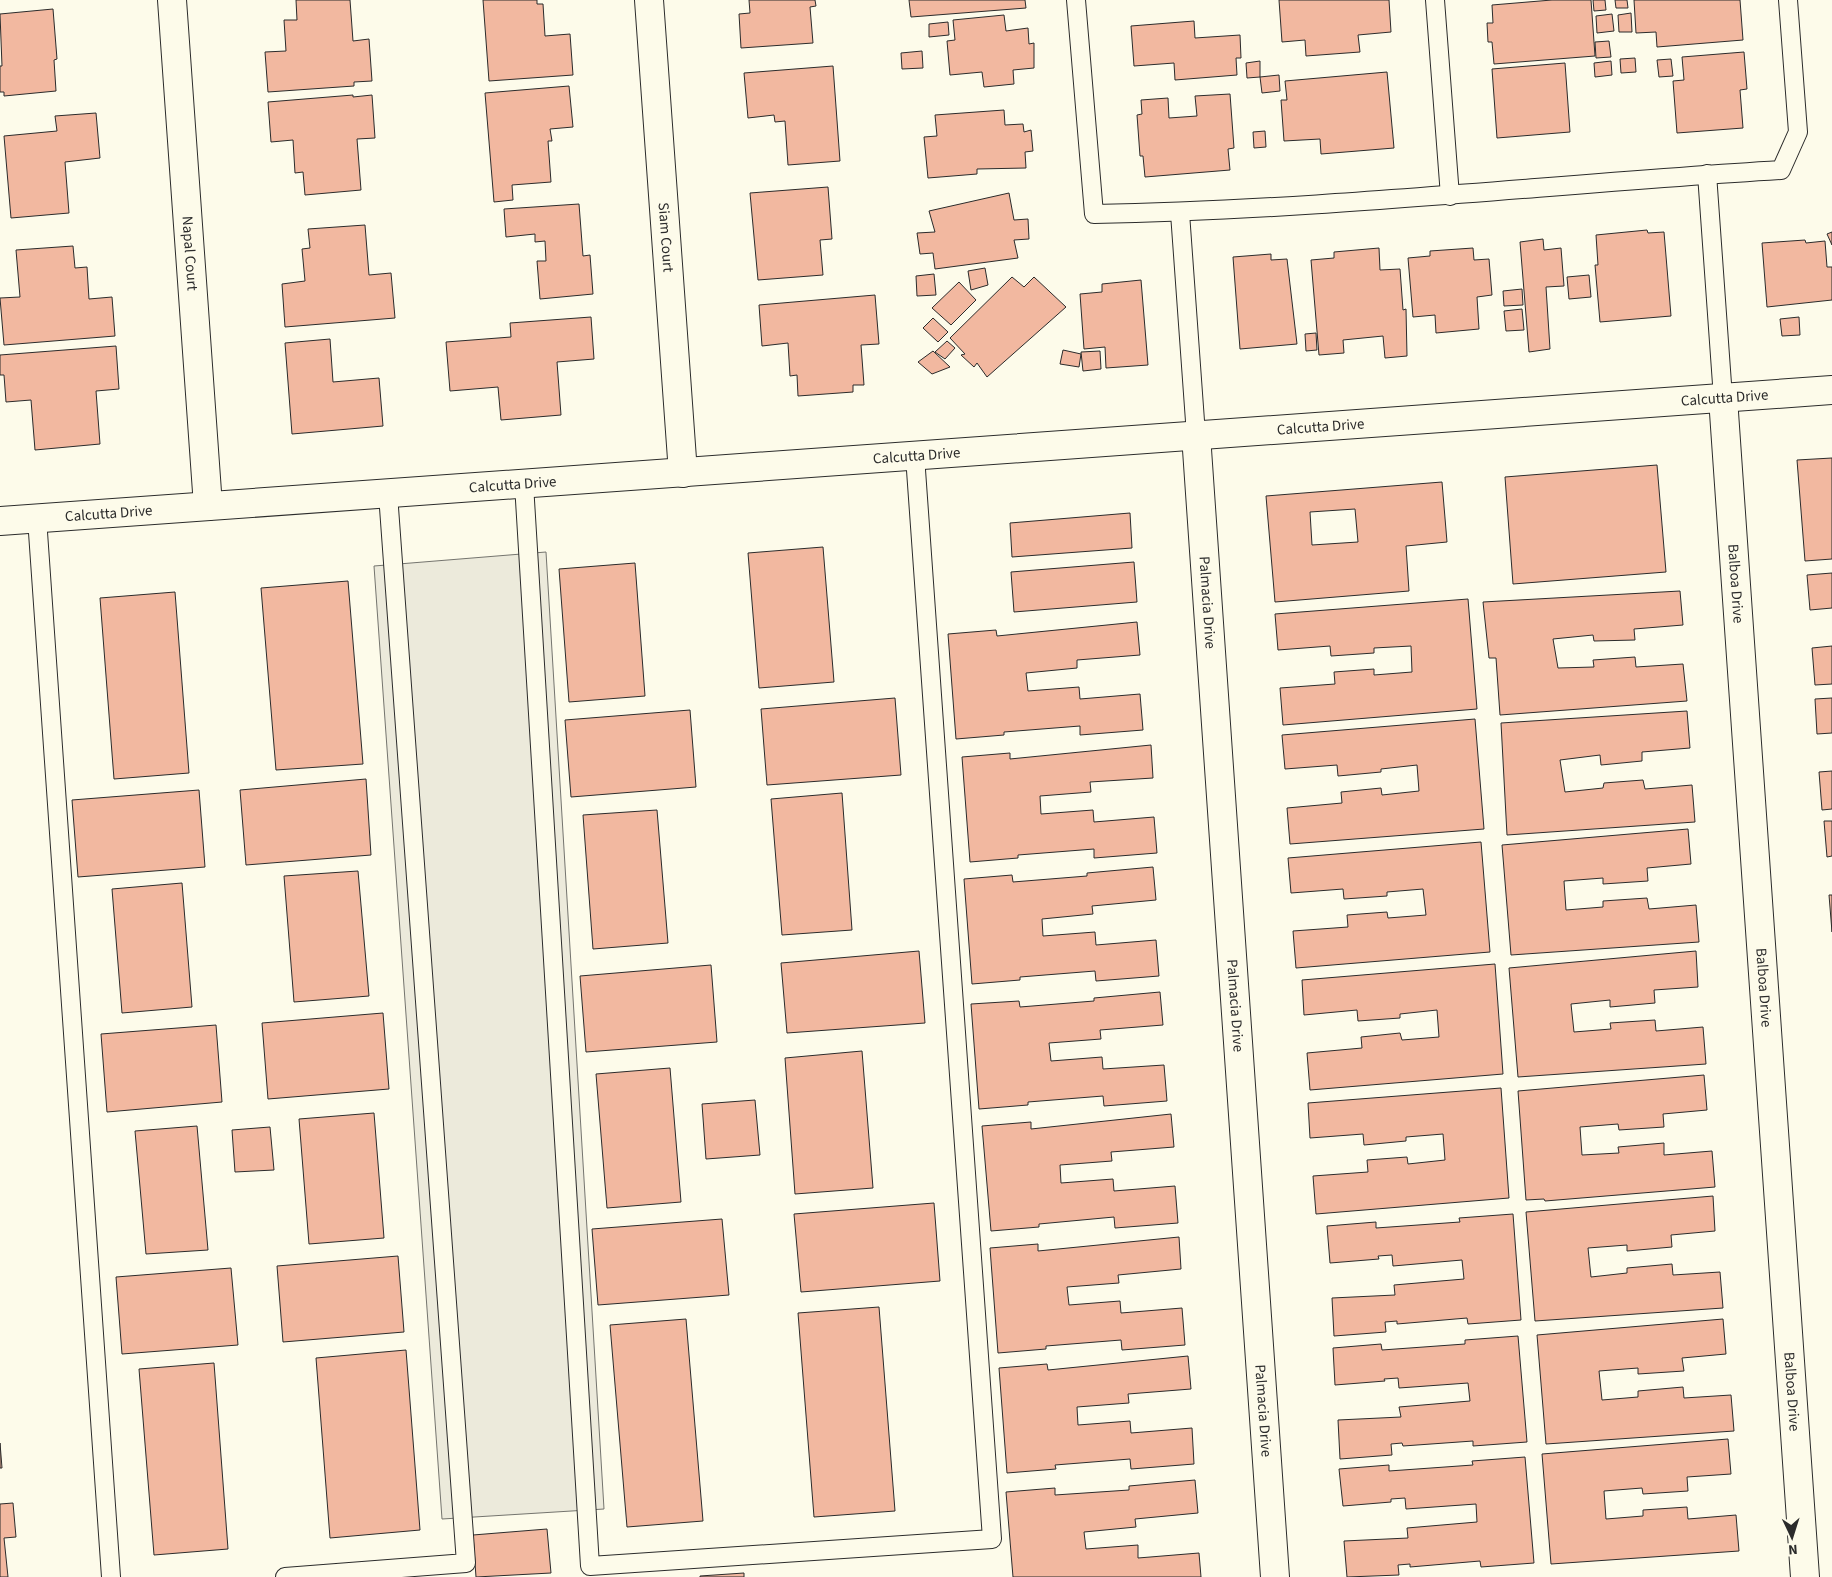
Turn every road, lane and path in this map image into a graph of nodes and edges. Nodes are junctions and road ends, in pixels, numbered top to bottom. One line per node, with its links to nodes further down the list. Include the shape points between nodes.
1 (172, 0): 16 (street, Napal Court)
2 (649, 0): 13 (street, Siam Court)
3 (1076, 0): 8 (lane, via 1094,214)
4 (1435, 0): 7 (lane)
5 (1788, 0): 6 (lane, via 1798,132 1785,162 1781,170)
6 (1707, 174): 7 (lane); 10 (lane)
7 (1450, 196): 8 (lane)
8 (1180, 212): 11 (lane)
9 (1832, 390): 10 (street, Calcutta Drive)
10 (1723, 398): 11 (street, Calcutta Drive); 24 (street, Balboa Drive)
11 (1196, 436): 12 (street, Calcutta Drive); 23 (street, Palmacia Drive)
12 (915, 456): 13 (street, Calcutta Drive); 20 (lane, via 992,1539)
13 (683, 473): 14 (street, Calcutta Drive)
14 (524, 484): 15 (street, Calcutta Drive); 20 (lane)
15 (388, 494): 16 (street, Calcutta Drive); 19 (lane)
16 (208, 506): 17 (street, Calcutta Drive)
17 (37, 518): 18 (street, Calcutta Drive); 21 (lane)
18 (0, 521)
19 (468, 1570): 22 (lane)
20 (588, 1572)
21 (111, 1577)
22 (285, 1577)
23 (1275, 1577)
24 (1805, 1577)

